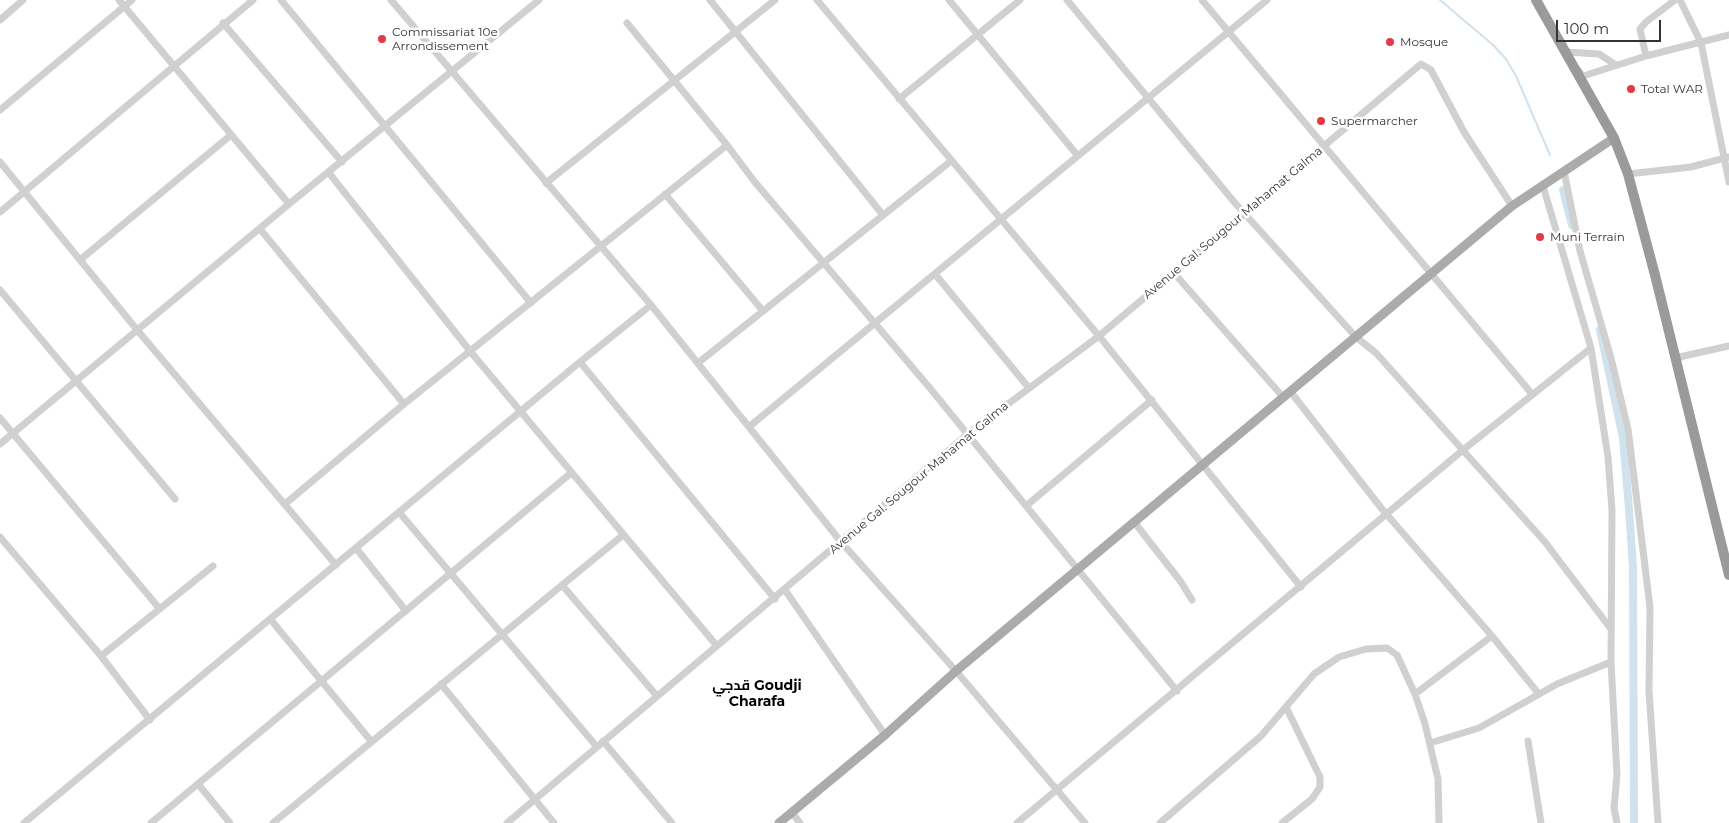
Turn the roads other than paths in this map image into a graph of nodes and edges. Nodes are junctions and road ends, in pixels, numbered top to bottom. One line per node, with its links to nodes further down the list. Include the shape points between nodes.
1 (23, 0): 21 (street)
2 (119, 0): 20 (street)
3 (132, 0): 20 (street)
4 (253, 0): 22 (street)
5 (281, 0): 40 (street)
6 (391, 0): 35 (street)
7 (539, 0): 35 (street)
8 (710, 0): 25 (street)
9 (775, 0): 25 (street)
10 (817, 0): 37 (street)
11 (949, 0): 27 (street)
12 (1020, 0): 27 (street)
13 (1067, 0): 38 (street)
14 (1202, 0): 26 (street)
15 (1267, 0): 26 (street)
16 (1530, 0): 24 (highway)
17 (1536, 0): 24 (highway)
18 (1676, 0): 31 (street, via 1640,29)
19 (1680, 0): 29 (street)
20 (124, 6): 33 (street); 39 (street)
21 (0, 20)
22 (223, 23): 33 (street); 49 (street)
23 (627, 23): 36 (street)
24 (1550, 28): 30 (highway)
25 (736, 31): 36 (street); 62 (street)
26 (1230, 32): 38 (street); 44 (street)
27 (978, 35): 37 (street); 45 (street)
28 (1729, 35): 29 (street)
29 (1701, 43): 31 (street); 46 (street)
30 (1565, 52): 32 (highway); 34 (street, via 1599,54)
31 (1646, 56): 34 (street)
32 (1571, 62): 34 (street, via 1583,76); 42 (highway)
33 (174, 65): 41 (street); 56 (street)
34 (1616, 65)
35 (451, 73): 40 (street); 54 (street)
36 (675, 80): 43 (street); 54 (street)
37 (899, 99): 47 (street)
38 (1148, 99): 45 (street); 61 (street)
39 (0, 110)
40 (386, 126): 49 (street); 72 (street)
41 (231, 135): 58 (street); 66 (street)
42 (1614, 138): 50 (main road); 52 (highway)
43 (727, 144): 57 (street); 67 (street)
44 (1324, 146): 59 (street, Avenue Gal. Sougour Mahamat Galma, via 1421,64 1431,70 1464,132); 61 (street, Avenue Gal. Sougour Mahamat Galma); 70 (street)
45 (1078, 156): 63 (street)
46 (1726, 158): 52 (street, via 1691,167); 53 (street)
47 (951, 161): 62 (street); 63 (street)
48 (0, 162): 56 (street)
49 (342, 162): 51 (street)
50 (1564, 171): 55 (main road); 165 (street, via 1580,251 1628,429 1650,607 1649,691)
51 (329, 173): 58 (street); 81 (street)
52 (1628, 174): 82 (highway)
53 (1729, 182)
54 (546, 183): 65 (street)
55 (1543, 186): 59 (main road); 80 (street)
56 (23, 192): 60 (street); 66 (street)
57 (665, 194): 65 (street); 74 (street)
58 (289, 204): 64 (street)
59 (1512, 206): 70 (main road)
60 (0, 212)
61 (1243, 212): 68 (street, Avenue Gal. Sougour Mahamat Galma); 78 (street)
62 (884, 215): 67 (street)
63 (1000, 219): 69 (street); 77 (street)
64 (260, 229): 76 (street); 90 (street)
65 (600, 248): 72 (street); 73 (street)
66 (80, 260): 76 (street)
67 (824, 264): 74 (street); 75 (street)
68 (1174, 273): 77 (street, Avenue Gal. Sougour Mahamat Galma); 87 (street)
69 (934, 274): 75 (street); 86 (street)
70 (1431, 275): 78 (main road); 88 (street)
71 (0, 290): 85 (street)
72 (531, 303): 81 (street)
73 (650, 305): 83 (street); 84 (street)
74 (764, 311): 84 (street)
75 (874, 323): 93 (street); 95 (street)
76 (138, 331): 85 (street); 101 (street)
77 (1099, 336): 86 (street, Avenue Gal. Sougour Mahamat Galma); 89 (street)
78 (1356, 337): 87 (main road); 97 (street, via 1376,353)
79 (1729, 346): 82 (street)
80 (1591, 348): 88 (street); 124 (street, via 1608,457 1612,510)
81 (470, 351): 90 (street); 91 (street)
82 (1676, 358): 110 (highway)
83 (580, 362): 91 (street); 119 (street)
84 (698, 363): 93 (street)
85 (76, 381): 94 (street); 100 (street)
86 (1029, 388): 95 (street, Avenue Gal. Sougour Mahamat Galma)
87 (1287, 394): 98 (main road); 104 (street)
88 (1532, 394): 97 (street)
89 (1152, 400): 98 (street); 102 (street)
90 (404, 404): 101 (street)
91 (521, 411): 99 (street); 103 (street)
92 (0, 418): 94 (street)
93 (750, 426): 108 (street)
94 (12, 434): 96 (street); 121 (street)
95 (968, 434): 102 (street); 108 (street, Avenue Gal. Sougour Mahamat Galma)
96 (0, 444)
97 (1463, 450): 104 (street); 124 (street, via 1545,542)
98 (1203, 464): 105 (main road); 117 (street)
99 (571, 473): 106 (street); 114 (street)
100 (176, 499)
101 (285, 504): 111 (street)
102 (1026, 506): 113 (street)
103 (399, 512): 109 (street); 114 (street)
104 (1386, 514): 117 (street); 126 (street)
105 (1135, 523): 113 (main road); 120 (street)
106 (623, 535): 116 (street); 127 (street)
107 (0, 537): 128 (street)
108 (842, 543): 118 (street, Avenue Gal. Sougour Mahamat Galma); 130 (street)
109 (356, 548): 111 (street); 122 (street)
110 (1727, 560): 115 (highway)
111 (336, 565): 123 (street)
112 (212, 566): 121 (street)
113 (1079, 570): 130 (main road); 133 (street)
114 (451, 573): 122 (street); 125 (street)
115 (1729, 575)
116 (562, 585): 125 (street); 136 (street)
117 (1300, 586): 133 (street)
118 (785, 590): 119 (street, Avenue Gal. Sougour Mahamat Galma); 139 (street)
119 (775, 598): 127 (street, Avenue Gal. Sougour Mahamat Galma)
120 (1192, 600)
121 (159, 608): 128 (street)
122 (406, 611): 131 (street)
123 (272, 620): 131 (street); 138 (street)
124 (1611, 629): 129 (street)
125 (502, 634): 132 (street); 144 (street)
126 (1492, 636): 134 (street); 135 (street)
127 (717, 646): 136 (street, Avenue Gal. Sougour Mahamat Galma)
128 (101, 656): 138 (street)
129 (1611, 662): 134 (street); 164 (street, via 1617,774)
130 (956, 671): 139 (main road); 146 (street)
131 (323, 681): 140 (street); 145 (street)
132 (441, 684): 140 (street); 147 (street)
133 (1177, 691): 146 (street)
134 (1538, 693): 143 (street, via 1479,728)
135 (1415, 694): 137 (street, via 1393,650 1366,649 1339,657 1324,666); 143 (street)
136 (657, 696): 141 (street, Avenue Gal. Sougour Mahamat Galma)
137 (1286, 708): 160 (street, via 1261,736); 161 (street, via 1320,777 1320,787 1312,799)
138 (150, 720): 149 (street)
139 (885, 735): 148 (main road)
140 (371, 741): 152 (street)
141 (603, 741): 144 (street, Avenue Gal. Sougour Mahamat Galma); 155 (street)
142 (1528, 741): 163 (street)
143 (1430, 743): 162 (street, via 1438,779)
144 (597, 747): 147 (street, Avenue Gal. Sougour Mahamat Galma)
145 (198, 784): 150 (street); 151 (street)
146 (1057, 790): 158 (street); 159 (street)
147 (536, 799): 153 (street, Avenue Gal. Sougour Mahamat Galma); 154 (street)
148 (792, 813): 156 (main road); 157 (street)
149 (24, 823)
150 (150, 823)
151 (230, 823)
152 (273, 823)
153 (507, 823)
154 (554, 823)
155 (672, 823)
156 (779, 823)
157 (800, 823)
158 (1017, 823)
159 (1085, 823)
160 (1160, 823)
161 (1282, 823)
162 (1439, 823)
163 (1541, 823)
164 (1616, 823)
165 (1658, 823)

